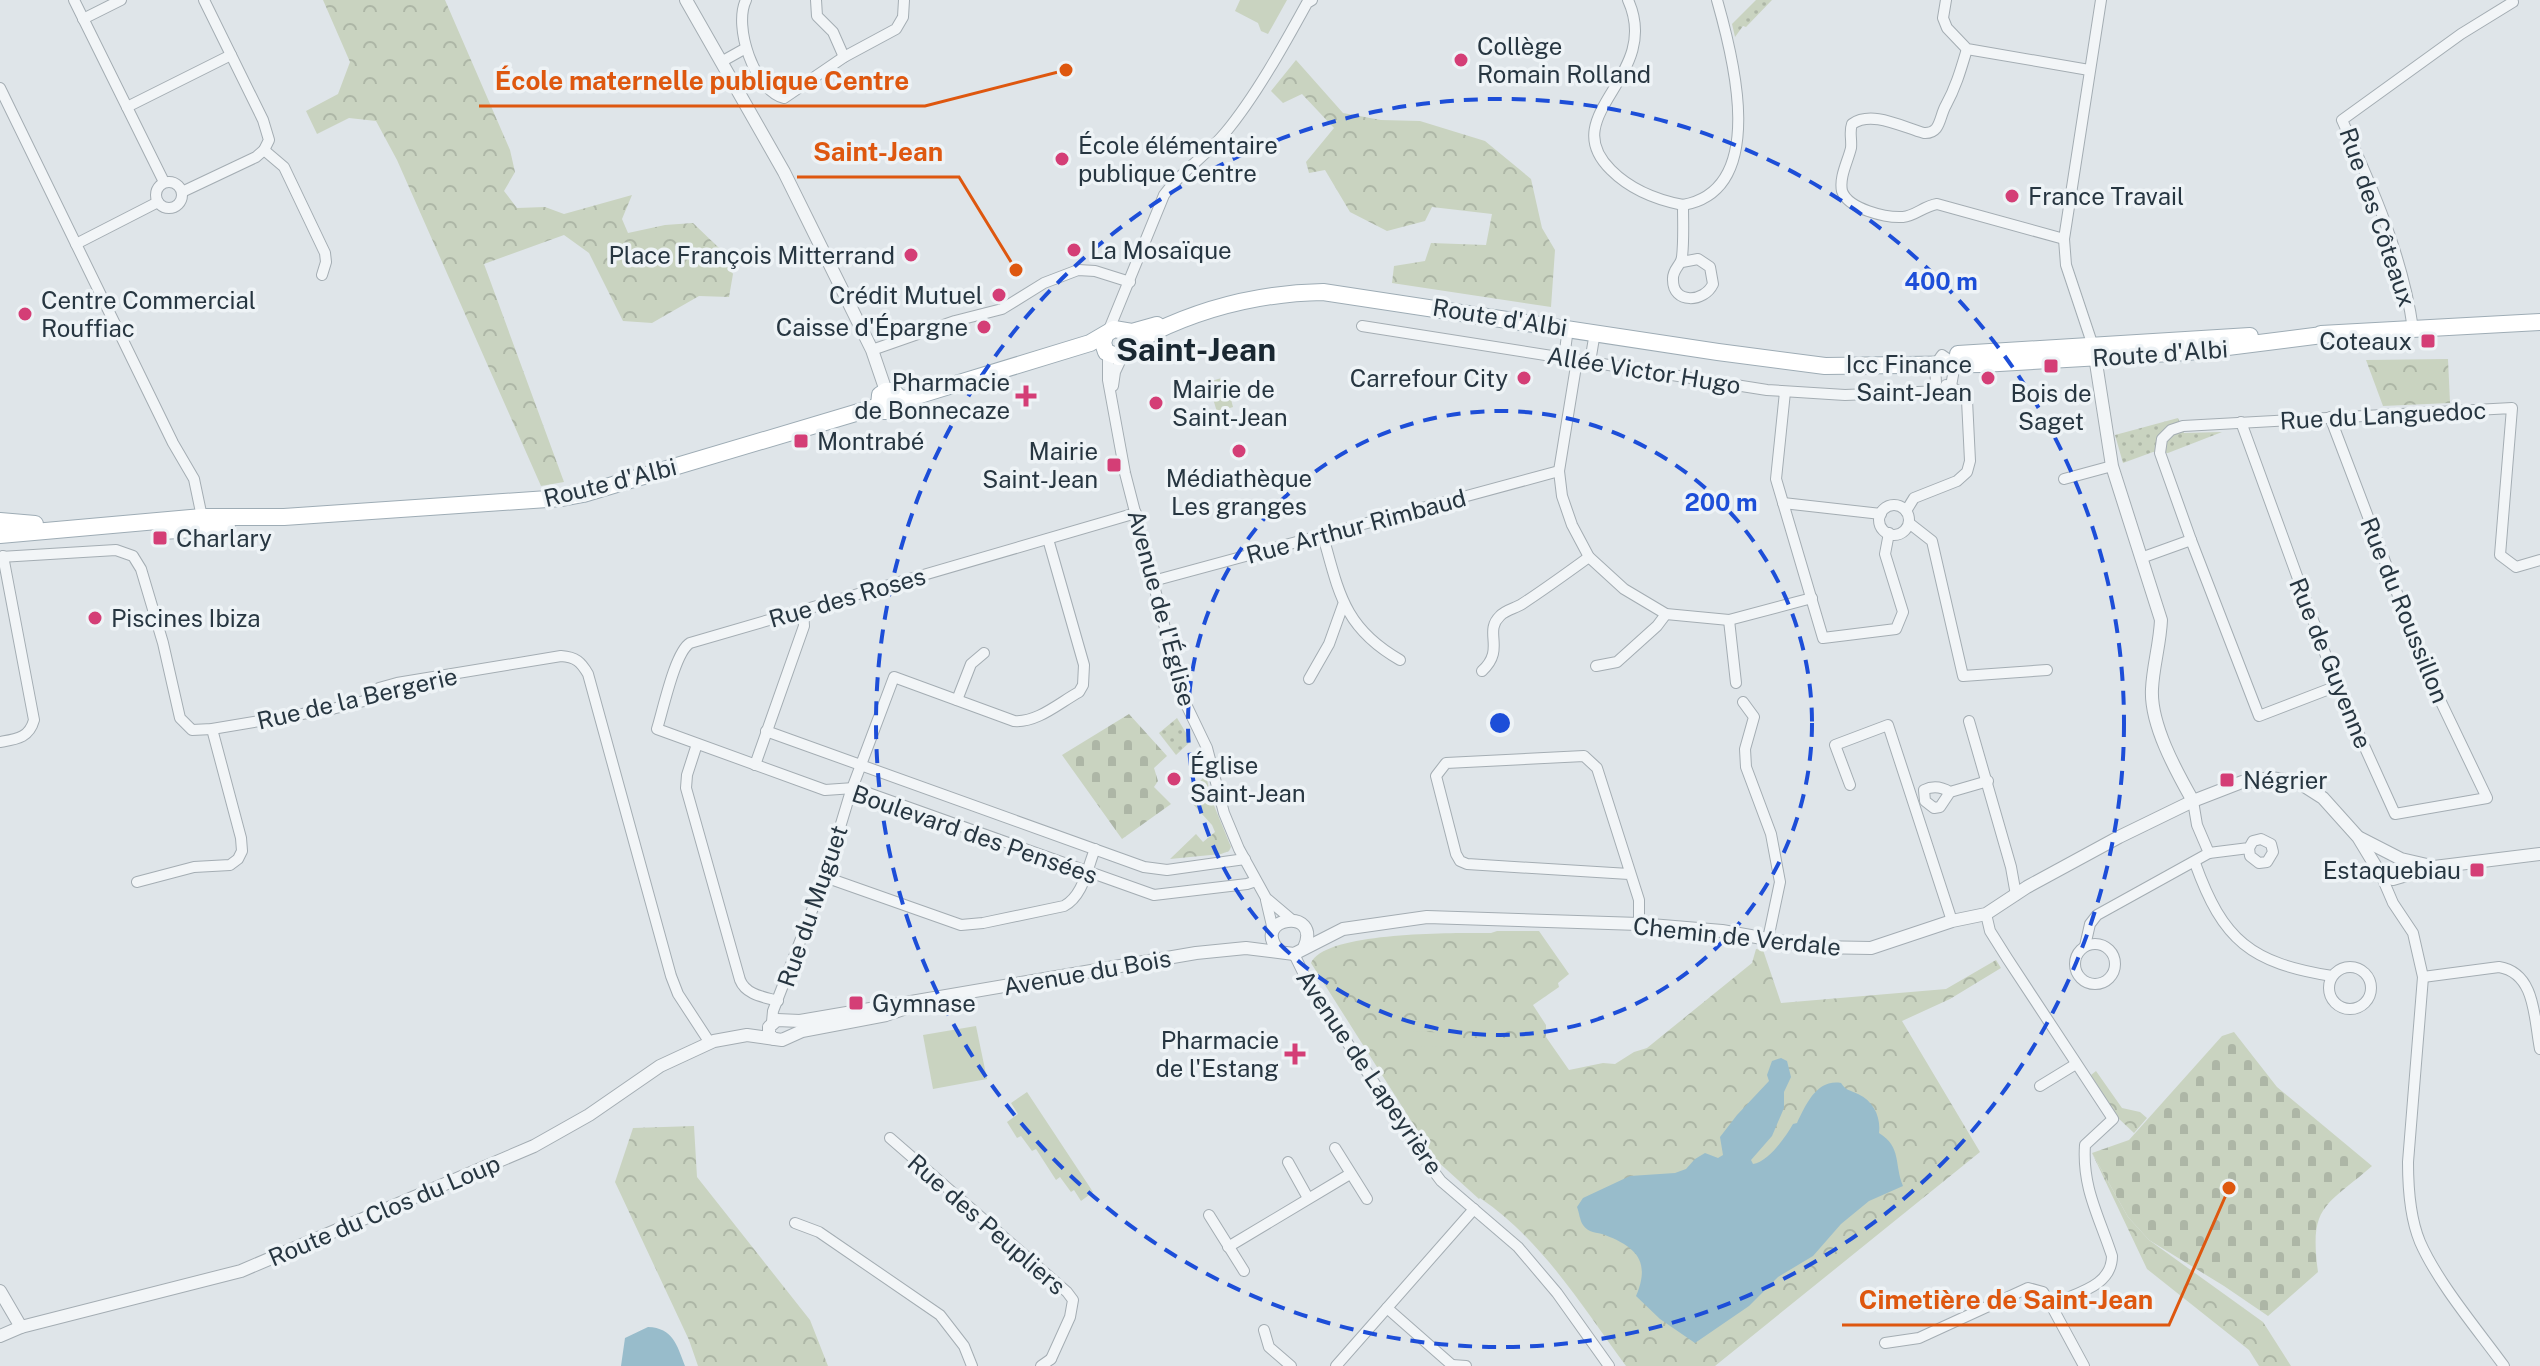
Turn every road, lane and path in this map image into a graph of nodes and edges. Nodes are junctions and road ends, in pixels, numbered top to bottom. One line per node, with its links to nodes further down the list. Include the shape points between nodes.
1 (74, 0): 14 (street)
2 (121, 0): 14 (street)
3 (204, 0): 17 (street)
4 (686, 0): 19 (street)
5 (746, 0): 15 (street, via 740,21)
6 (816, 0): 18 (street, via 817,16 833,32)
7 (904, 0): 18 (street, via 896,29)
8 (1312, 0): 32 (street, via 1234,122 1164,195)
9 (1628, 0): 27 (street, via 1633,50 1598,116 1593,141 1600,159 1616,175 1648,195)
10 (1717, 0): 27 (street, via 1739,104 1735,152 1722,185 1705,199)
11 (1946, 0): 16 (street, via 1947,28)
12 (2101, 0): 20 (street)
13 (2513, 2): 36 (street, Rue des Côteaux, via 2342,120 2388,230)
14 (83, 19): 22 (street)
15 (746, 48): 18 (street, via 767,88 784,98); 19 (street)
16 (1967, 49): 20 (street); 28 (street, via 1955,92 1930,134 1873,118 1852,124 1842,191 1854,205 1894,217 1937,204)
17 (231, 55): 22 (street); 23 (street, via 269,133)
18 (844, 57)
19 (721, 62): 39 (street, via 776,158)
20 (2089, 70): 28 (street)
21 (0, 88): 29 (street)
22 (127, 107): 24 (street)
23 (264, 150): 25 (street); 31 (street, via 284,167 325,253)
24 (164, 182): 25 (street); 26 (street, via 156,194)
25 (182, 192): 26 (street, via 177,206)
26 (158, 202): 29 (street)
27 (1683, 205): 30 (street)
28 (2064, 239): 40 (street, via 2066,265)
29 (76, 244): 60 (street, via 194,479)
30 (1682, 262): 30 (street, via 1674,273 1674,287 1693,300 1703,297 1713,284 1710,267 1698,259)
31 (322, 275)
32 (1130, 282): 38 (street, Avenue de l'Église); 39 (street, via 1078,270 1002,309)
33 (2540, 322): 36 (main road, Route d'Albi)
34 (1362, 326): 41 (street, Allée Victor Hugo)
35 (1568, 328): 37 (main road, Route d'Albi); 38 (main road, Route d'Albi, via 1323,292 1256,298); 41 (street)
36 (2413, 329): 40 (main road, Route d'Albi, via 2270,335)
37 (1595, 332): 43 (main road, Route d'Albi, via 1797,362); 44 (street)
38 (1116, 343): 45 (main road, Route d'Albi); 45 (main road, Route d'Albi, via 1090,343); 58 (street, Avenue de l'Église, via 1108,380)
39 (872, 350): 50 (street)
40 (2094, 352): 43 (main road, Route d'Albi); 53 (street)
41 (1564, 358): 42 (street, Allée Victor Hugo)
42 (1577, 360): 44 (street, Allée Victor Hugo); 54 (street)
43 (1944, 361): 46 (street); 47 (street)
44 (1590, 362): 48 (street, Allée Victor Hugo)
45 (974, 379): 50 (main road, Route d'Albi)
46 (1936, 383): 47 (street); 49 (street)
47 (1951, 386): 49 (street, Allée Victor Hugo); 57 (street, via 1967,400 1967,472 1914,498)
48 (1785, 392): 49 (street, Allée Victor Hugo); 56 (street, via 1775,468)
49 (1927, 392)
50 (889, 399): 61 (main road, Route d'Albi, via 562,498)
51 (2330, 417): 52 (street, Rue du Languedoc); 73 (street, Rue du Languedoc, via 2512,408 2500,555 2516,567); 101 (street, Rue du Roussillon, via 2429,677)
52 (2241, 422): 69 (street, Rue du Languedoc, via 2183,426 2162,439 2160,453); 87 (street, Rue de Guyenne)
53 (2112, 466): 55 (street); 72 (street)
54 (1559, 471): 67 (street, Rue Arthur Rimbaud); 71 (street, via 1572,525)
55 (2064, 479)
56 (1783, 503): 59 (street); 75 (street)
57 (1906, 511): 59 (street, via 1892,505); 63 (street)
58 (1136, 513): 68 (street, Rue des Roses); 74 (street, Avenue de l'Église)
59 (1881, 514): 65 (street, via 1881,525)
60 (202, 517): 61 (main road, Route d'Albi); 64 (main road, Route d'Albi)
61 (284, 517): 66 (main road, Route d'Albi, via 210,528)
62 (0, 521): 64 (main road)
63 (1909, 523): 65 (street, via 1903,531); 83 (street, via 1932,541 1963,676)
64 (76, 527): 66 (main road, Route d'Albi)
65 (1889, 533): 75 (street, via 1885,554 1903,612 1896,629 1823,638)
66 (0, 535)
67 (1323, 536): 74 (street, Rue Arthur Rimbaud); 76 (street)
68 (1048, 539): 77 (street, Rue des Roses); 88 (street, via 1084,665 1083,685 1023,722)
69 (2191, 540): 72 (street); 87 (street, via 2259,716)
70 (2, 556): 91 (street, via 116,550 133,556 163,643 180,718 192,730); 93 (street, via 34,720 28,734)
71 (1589, 557): 78 (street, via 1624,589); 84 (street, via 1500,616 1493,628 1492,662)
72 (2141, 558): 102 (street, via 2161,620 2152,708)
73 (2540, 560)
74 (1153, 581): 109 (street, Avenue de l'Église, via 1183,698 1207,748 1224,813)
75 (1812, 598): 79 (street)
76 (1343, 605): 81 (street, via 1376,645); 85 (street)
77 (803, 610): 92 (street, via 804,626); 94 (street, Rue des Roses, via 685,646 657,729)
78 (1666, 614): 79 (street); 82 (street, via 1617,662)
79 (1729, 620): 86 (street)
80 (984, 653): 88 (street, via 971,664)
81 (1400, 660)
82 (1596, 666)
83 (2047, 670)
84 (1482, 671)
85 (1309, 679)
86 (1736, 683)
87 (2337, 686): 101 (street, Rue de Guyenne, via 2395,814)
88 (957, 700): 96 (street, Rue du Muguet, via 894,677)
89 (1743, 702): 129 (street, via 1754,717 1746,767 1771,834 1780,882)
90 (1969, 721): 97 (street)
91 (212, 729): 118 (street, via 242,851 230,865 194,867); 139 (street, Rue de la Bergerie, via 332,709 364,701 379,688 397,683 561,656 581,662 671,976)
92 (766, 731): 95 (street); 96 (street, Boulevard des Pensées)
93 (0, 742)
94 (697, 744): 95 (street, Boulevard des Pensées); 136 (street, via 686,788 740,980 754,994)
95 (755, 765): 99 (street, Boulevard des Pensées, via 825,790)
96 (863, 766): 99 (street, Rue du Muguet); 105 (street, Boulevard des Pensées)
97 (1988, 781): 100 (street); 119 (street)
98 (1850, 785): 124 (street, via 1835,745 1888,725)
99 (854, 788): 113 (street, Boulevard des Pensées); 115 (street, Rue du Muguet)
100 (1950, 792)
101 (2487, 798)
102 (2193, 801): 103 (street, Chemin de Verdale, via 2242,782 2284,779 2323,798); 106 (street); 119 (street, Chemin de Verdale)
103 (2358, 837): 108 (street, Chemin de Verdale); 112 (street, Chemin de Verdale)
104 (2249, 848): 106 (street)
105 (1095, 849): 109 (street, Boulevard des Pensées, via 1155,870); 113 (street)
106 (2209, 853): 110 (street)
107 (2540, 854): 111 (street, Chemin de Verdale)
108 (2395, 857): 111 (street, Chemin de Verdale); 112 (street, via 2382,858); 116 (street, via 2403,868)
109 (1245, 859): 117 (street, Avenue de l'Église)
110 (2195, 863): 130 (street, via 2097,915); 134 (street, via 2221,920 2245,946 2281,965)
111 (2434, 867): 116 (street, Chemin de Verdale)
112 (2380, 870): 116 (street, Chemin de Verdale, via 2387,878); 120 (street)
113 (1086, 872): 115 (street, via 1078,895 1064,906 969,926); 117 (street, Boulevard des Pensées, via 1154,895)
114 (1629, 874): 114 (street, via 1597,768 1584,756 1446,763 1436,776 1460,861); 125 (street, via 1639,900)
115 (825, 877): 136 (street, Rue du Muguet)
116 (2398, 877): 120 (street)
117 (1256, 881): 121 (street, Avenue de l'Église)
118 (137, 882)
119 (2016, 895): 122 (street, Chemin de Verdale)
120 (2392, 896): 135 (street, via 2413,933)
121 (1266, 898): 123 (street, Avenue de l'Église); 128 (street, Avenue de l'Église)
122 (1986, 914): 124 (street, Chemin de Verdale); 141 (street, via 1990,931)
123 (1291, 919): 126 (street); 128 (street)
124 (1952, 921): 129 (street, Chemin de Verdale, via 1871,948 1831,949)
125 (1639, 924): 127 (street, Chemin de Verdale, via 1427,917); 129 (street, Chemin de Verdale)
126 (1304, 927): 127 (street, Chemin de Verdale); 133 (street, via 1307,935)
127 (1343, 929): 133 (street, Chemin de Verdale)
128 (1273, 932): 131 (street, Avenue du Bois); 132 (street)
129 (1768, 939)
130 (2085, 946): 130 (street, via 2075,959 2076,972 2092,984 2107,981 2116,969 2113,954 2097,943)
131 (1246, 948): 132 (street, Avenue du Bois); 137 (street, Avenue du Bois)
132 (1279, 951): 133 (street)
133 (1299, 951): 149 (street, Avenue de Lapeyrière, via 1310,987 1432,1169)
134 (2332, 976): 134 (street, via 2329,991 2334,1003 2349,1010 2366,1001 2371,990 2359,969 2346,968)
135 (2423, 977): 140 (street, via 2499,967 2521,975 2528,986); 170 (street, via 2408,1162 2411,1207 2428,1256)
136 (778, 1001): 137 (street, Rue du Muguet)
137 (779, 1024): 138 (street, Route du Clos du Loup); 138 (street, Route du Clos du Loup, via 769,1034 774,1039)
138 (747, 1035): 139 (street, Route du Clos du Loup)
139 (712, 1042): 157 (street, Route du Clos du Loup, via 660,1066 534,1146 256,1265)
140 (2540, 1049)
141 (2076, 1064): 142 (street); 155 (street, via 2113,1119 2085,1145 2084,1165 2112,1266 2103,1280)
142 (2040, 1086)
143 (890, 1138): 161 (street, Rue des Peupliers, via 1073,1300)
144 (1335, 1148): 146 (street)
145 (1288, 1162): 147 (street)
146 (1350, 1174): 147 (street); 148 (street)
147 (1308, 1198): 152 (street)
148 (1367, 1199)
149 (1474, 1209): 156 (street); 168 (street, Avenue de Lapeyrière, via 1533,1263)
150 (1209, 1215): 152 (street)
151 (795, 1223): 163 (street, via 819,1232 940,1315)
152 (1228, 1247): 153 (street)
153 (1244, 1271)
154 (0, 1291): 157 (street)
155 (2051, 1305): 160 (street, via 2043,1292 2028,1288 1919,1338); 169 (street)
156 (1387, 1308): 162 (street); 166 (street)
157 (21, 1327): 159 (street, Route du Clos du Loup)
158 (1264, 1330): 165 (street, via 1269,1347)
159 (0, 1336)
160 (1885, 1343)
161 (1055, 1362): 164 (street)
162 (1453, 1365): 167 (street)
163 (972, 1366)
164 (1041, 1366)
165 (1291, 1366)
166 (1336, 1366)
167 (1466, 1366)
168 (1609, 1366)
169 (2084, 1366)
170 (2504, 1366)

